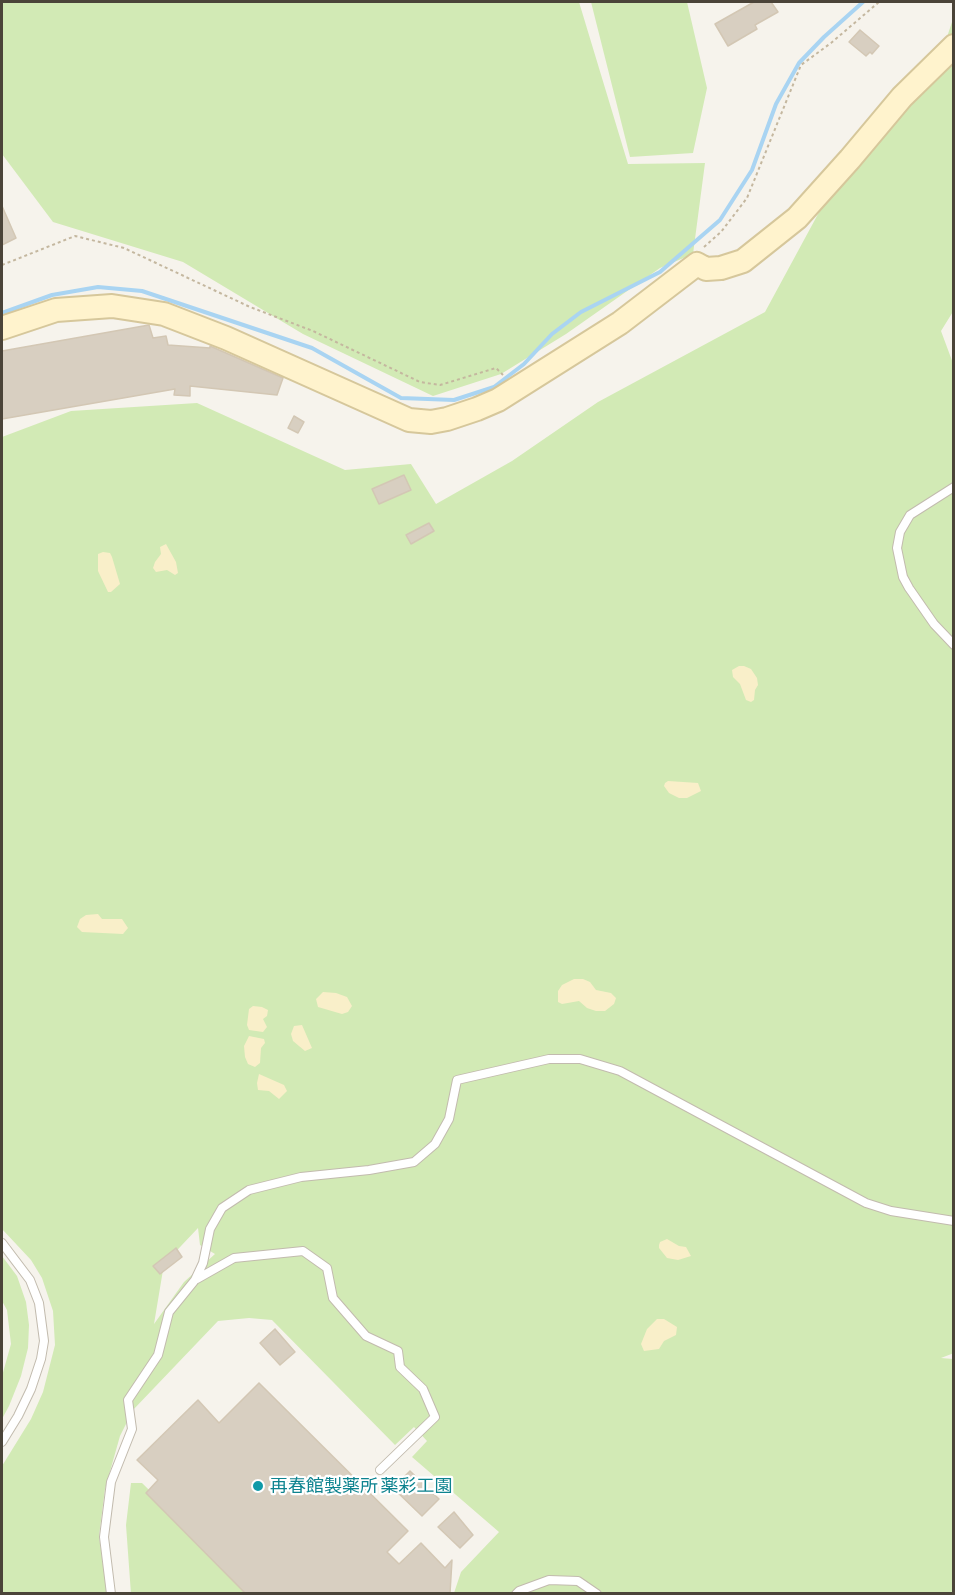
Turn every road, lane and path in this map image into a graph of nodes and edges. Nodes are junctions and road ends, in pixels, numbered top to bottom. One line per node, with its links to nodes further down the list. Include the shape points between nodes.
1 (879, 2): 3 (path, via 801,65 747,198 698,253)
2 (954, 46): 3 (street, via 902,97 796,219 743,261 714,268)
3 (697, 264): 5 (street, via 620,323 498,400 431,422 410,420 164,314 112,306 56,310)
4 (2, 265): 6 (path, via 75,236 124,248 420,382 440,385)
5 (2, 328)
6 (499, 371)
7 (954, 487): 8 (lane, via 910,515 900,532 897,548 909,588)
8 (954, 645)
9 (954, 1221): 11 (lane, via 866,1203 620,1071 580,1059 549,1059 457,1080 449,1119 435,1144 414,1162 302,1177 249,1190 222,1208 210,1229)
10 (2, 1243): 12 (lane, via 30,1280 39,1303 44,1341 31,1389)
11 (195, 1280): 13 (lane, via 234,1258 303,1251 327,1268 333,1298 366,1336 398,1351 400,1367 423,1389 435,1417); 14 (lane, via 169,1312 158,1355 128,1400 132,1429 111,1482 104,1536)
12 (2, 1442)
13 (380, 1470)
14 (111, 1593)
15 (516, 1593): 16 (lane, via 549,1580 578,1581)
16 (597, 1593)

